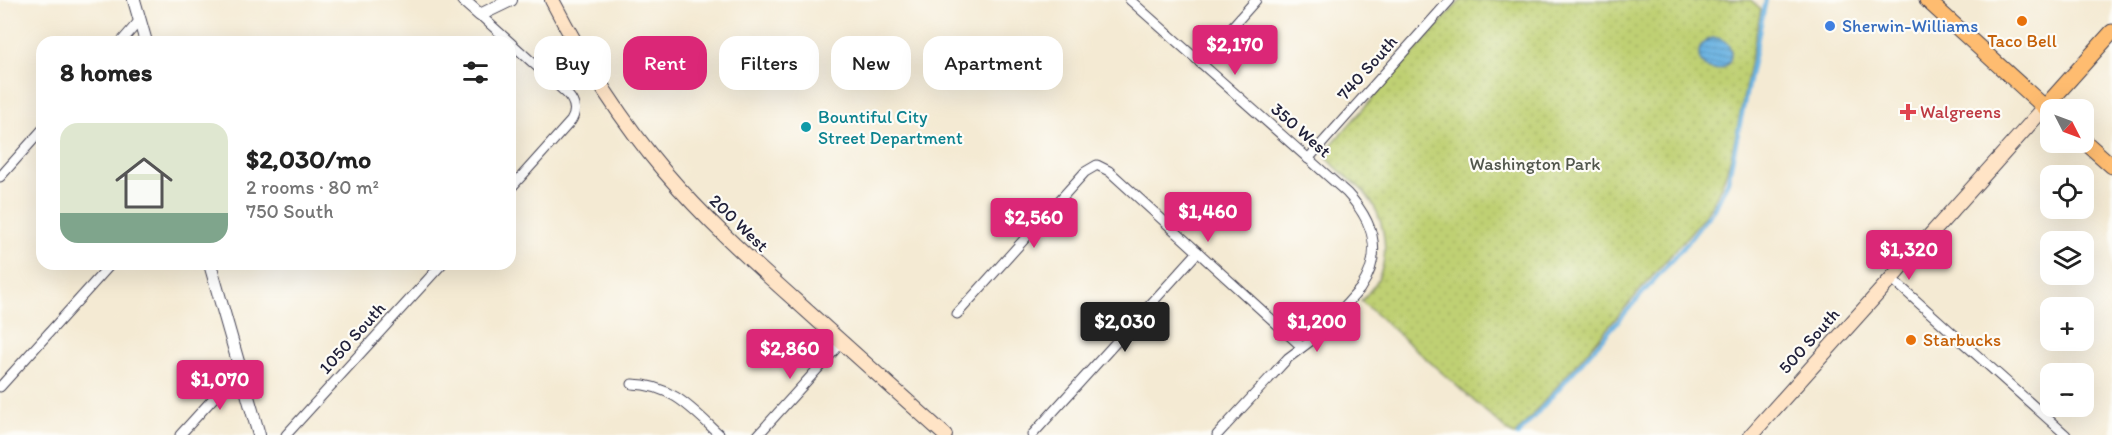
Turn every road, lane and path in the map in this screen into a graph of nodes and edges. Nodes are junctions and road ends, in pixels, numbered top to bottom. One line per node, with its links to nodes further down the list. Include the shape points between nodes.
1 (134, 0): 10 (street)
2 (463, 0): 9 (street)
3 (511, 0): 9 (street)
4 (552, 0): 32 (main road, 200 West, via 586,63 663,170 736,246)
5 (1130, 0): 16 (street, 350 West)
6 (1256, 0): 16 (street)
7 (1450, 0): 22 (street, 740 South)
8 (1927, 0): 18 (main road)
9 (480, 15): 14 (street)
10 (140, 20): 12 (street); 13 (street)
11 (2112, 32): 17 (main road, 500 South)
12 (126, 36)
13 (144, 36)
14 (503, 36)
15 (516, 48): 25 (street, via 569,96 574,110 571,121)
16 (1200, 63): 22 (street, 350 West)
17 (2057, 99)
18 (2040, 103)
19 (2040, 119): 30 (main road, 500 South)
20 (36, 137): 24 (street)
21 (2094, 150): 23 (main road)
22 (1308, 159): 33 (street, 350 West, via 1357,203 1370,225 1374,249 1370,271 1360,289 1320,334)
23 (2112, 166)
24 (0, 177)
25 (516, 182)
26 (1198, 252): 31 (street, via 1109,171 1097,165 1085,172); 33 (street); 43 (street)
27 (106, 270): 36 (street)
28 (212, 270): 34 (street)
29 (437, 270): 39 (street, 1050 South)
30 (1891, 278): 45 (main road, 500 South); 46 (street)
31 (957, 314)
32 (842, 342): 41 (street); 42 (main road, 200 West)
33 (1302, 347): 44 (street)
34 (240, 369): 37 (street); 38 (street)
35 (632, 384): 40 (street, via 646,384 671,393)
36 (0, 387)
37 (180, 435)
38 (260, 435)
39 (286, 435)
40 (720, 435)
41 (758, 435)
42 (945, 435)
43 (1032, 435)
44 (1217, 435)
45 (1751, 435)
46 (2066, 435)

